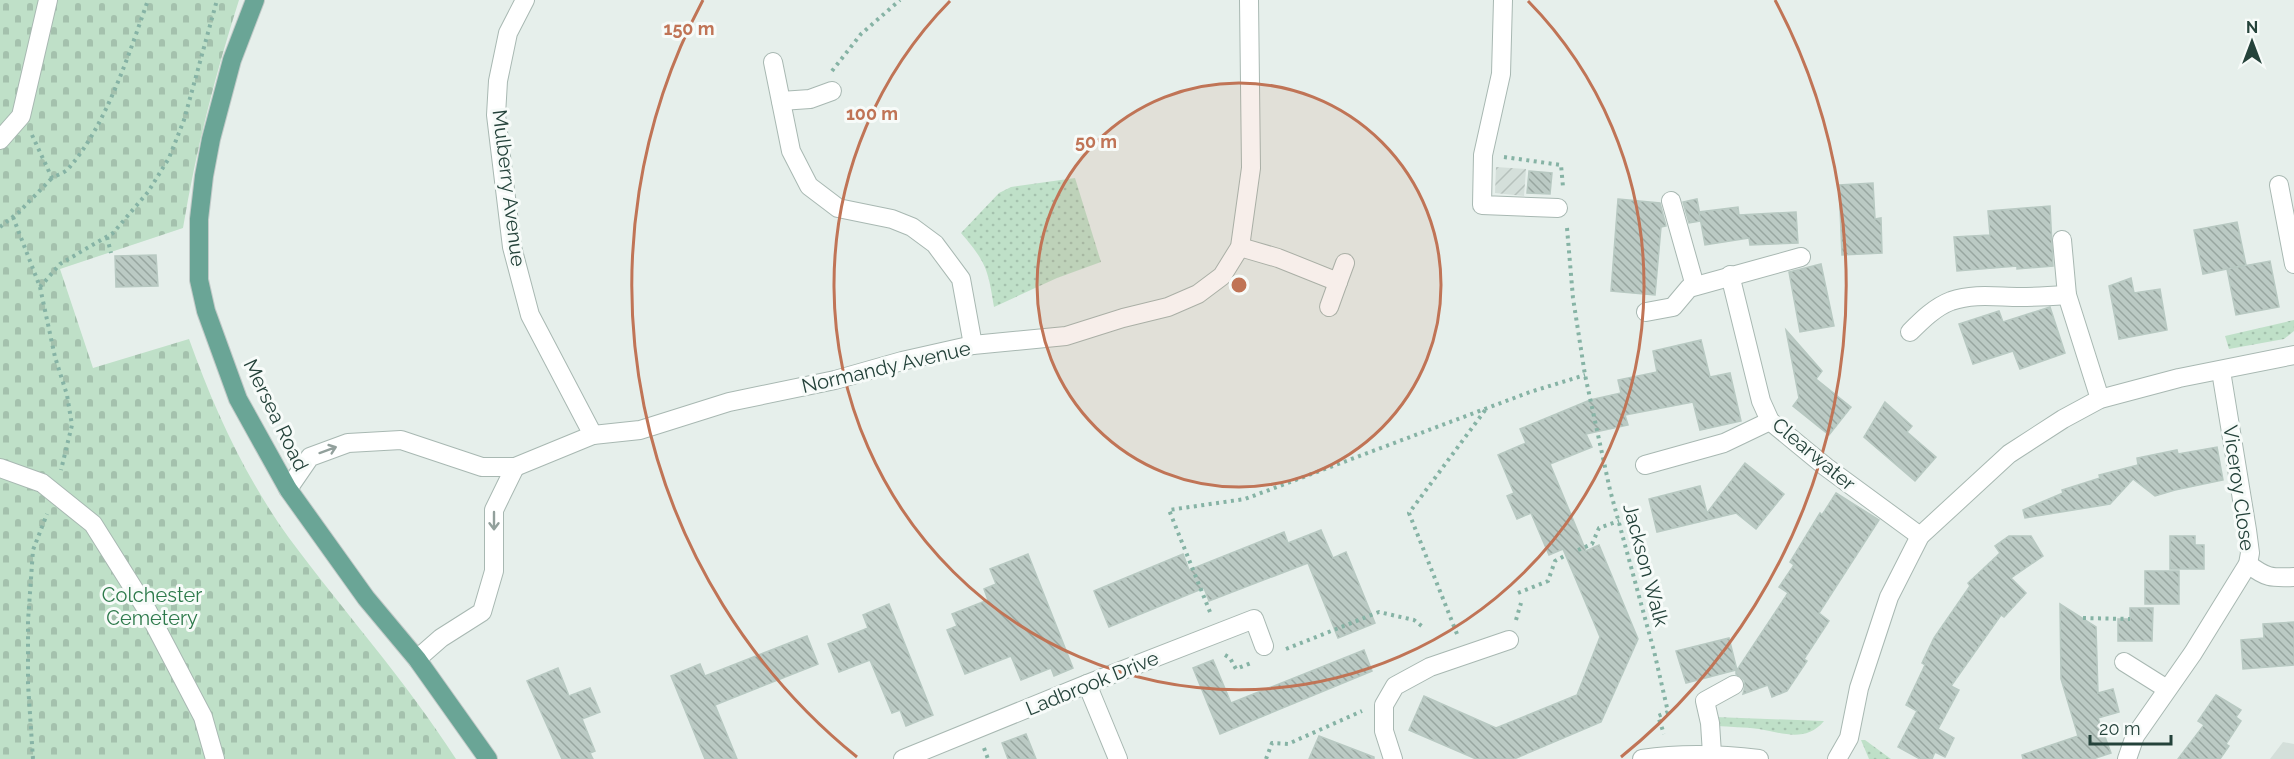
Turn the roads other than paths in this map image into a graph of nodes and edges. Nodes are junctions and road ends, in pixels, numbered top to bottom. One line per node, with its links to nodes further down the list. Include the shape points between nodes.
1 (48, 0): 9 (street, via 21,116)
2 (255, 0): 34 (main road, Mersea Road, via 231,60 211,139 199,219 199,280 238,399)
3 (525, 0): 30 (street, Mulberry Avenue, via 508,33 498,81 496,116 512,247 530,315)
4 (1250, 0): 14 (street, Normandy Avenue, via 1251,168)
5 (1503, 0): 12 (street, via 1501,75 1483,155 1482,205)
6 (773, 62): 8 (street)
7 (832, 91): 8 (street, via 810,99)
8 (781, 101): 25 (street, via 791,151 808,186 837,208 912,227 948,261 961,279)
9 (0, 140)
10 (2279, 185): 15 (street)
11 (1671, 201): 20 (street)
12 (1563, 206)
13 (2061, 240): 21 (street)
14 (1240, 247): 19 (street); 25 (street, Normandy Avenue, via 1222,276 1198,294 1168,307 1066,336)
15 (2293, 255)
16 (1801, 257): 18 (street)
17 (1345, 263): 19 (street)
18 (1730, 275): 20 (street); 29 (street, Clearwater, via 1761,401)
19 (1338, 282): 22 (street)
20 (1692, 287): 23 (street, via 1673,307)
21 (2067, 295): 24 (street, via 1986,295 1950,302); 28 (street)
22 (1329, 306)
23 (1646, 312)
24 (1910, 332)
25 (973, 345): 30 (street, Normandy Avenue, via 729,402 640,430)
26 (2294, 355): 27 (street)
27 (2221, 371): 28 (street); 36 (street, Viceroy Close, via 2247,530)
28 (2100, 399): 35 (street, via 2009,454)
29 (1770, 420): 31 (street, via 1724,443); 35 (street, Clearwater)
30 (593, 435): 32 (street, Normandy Avenue)
31 (1645, 465)
32 (515, 467): 34 (street, Normandy Avenue, one-way to 32, via 310,457 348,443 401,440 482,467); 40 (street, one-way to 40, via 494,510 494,572 482,612)
33 (0, 468): 46 (street, via 42,483 93,524 141,600 203,717)
34 (288, 489): 40 (main road, Mersea Road, via 366,598)
35 (1920, 536): 53 (street, via 1883,612 1859,688 1849,738)
36 (2248, 564): 37 (street, via 2264,576); 44 (street, Viceroy Close)
37 (2294, 577)
38 (1509, 640): 50 (street, via 1430,667 1395,686 1384,705 1384,731)
39 (1266, 653): 42 (street, Ladbrook Drive, via 1254,619)
40 (417, 659): 47 (main road, Mersea Road)
41 (2124, 662): 44 (street)
42 (1087, 684): 48 (street, Ladbrook Drive); 49 (street)
43 (1734, 685): 45 (street, via 1705,701)
44 (2167, 689): 54 (street, Viceroy Close, via 2135,736)
45 (1712, 754): 51 (street); 52 (street)
46 (215, 759)
47 (488, 759)
48 (903, 759)
49 (1118, 759)
50 (1393, 759)
51 (1642, 759)
52 (1759, 759)
53 (1837, 759)
54 (2127, 759)

